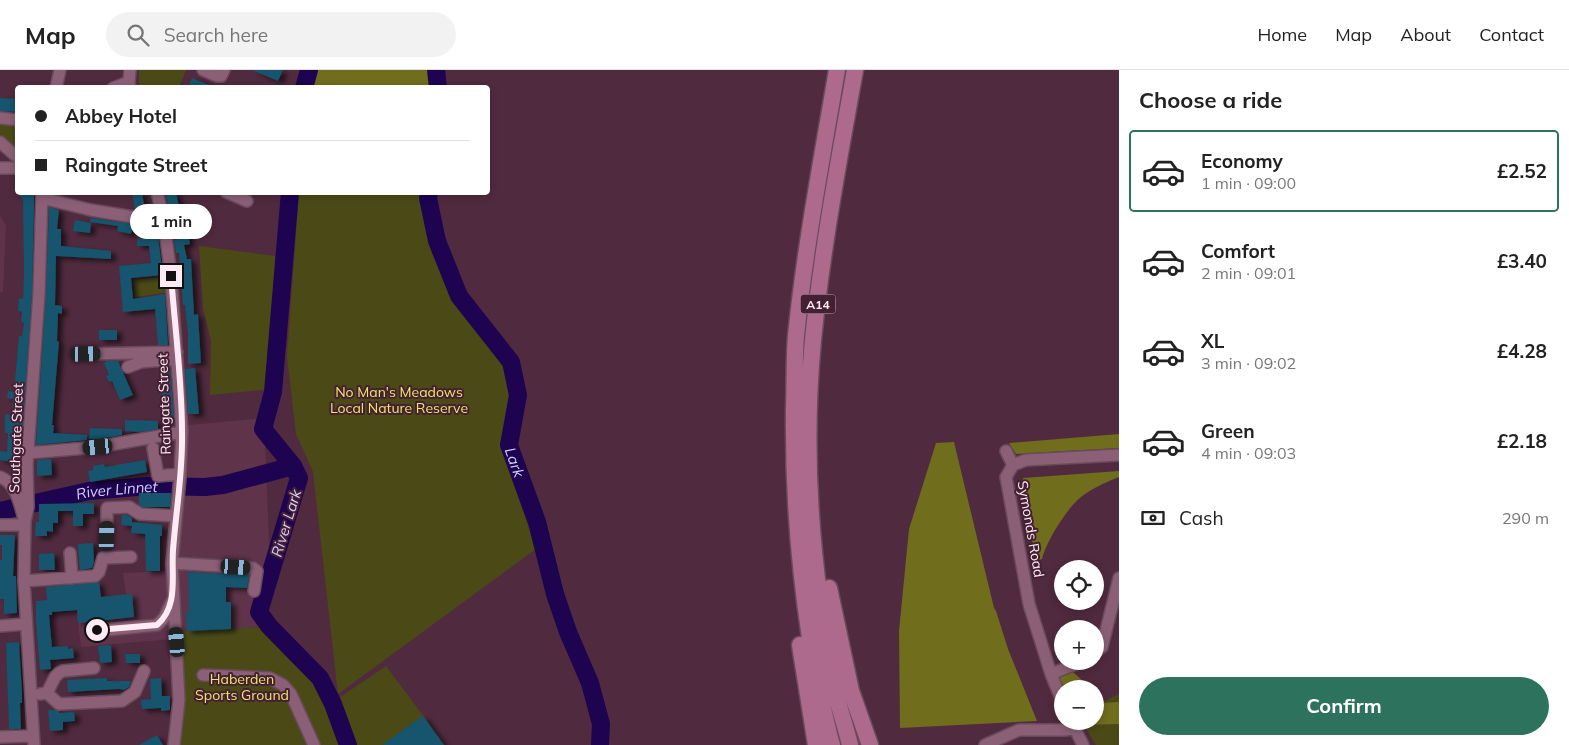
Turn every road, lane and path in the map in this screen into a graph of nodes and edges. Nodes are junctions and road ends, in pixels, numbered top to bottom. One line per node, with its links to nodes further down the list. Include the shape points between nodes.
1 (60, 70): 6 (street)
2 (202, 70): 5 (street, via 217,76)
3 (838, 70): 34 (highway, A14, via 812,215 796,337 793,459)
4 (854, 70): 33 (highway, A14, via 829,216 813,340 809,468)
5 (223, 73)
6 (57, 85)
7 (0, 118): 8 (street)
8 (15, 120)
9 (0, 142): 10 (street)
10 (15, 155)
11 (42, 195): 15 (street, via 91,210); 22 (street, Southgate Street)
12 (158, 195): 15 (street, Raingate Street)
13 (233, 195): 14 (street)
14 (247, 201)
15 (164, 222): 17 (street, Raingate Street)
16 (86, 354): 17 (street)
17 (177, 356): 18 (street); 19 (street, Raingate Street)
18 (128, 367)
19 (182, 432): 22 (street, via 98,447); 26 (street, Raingate Street)
20 (153, 448): 26 (street, via 158,476)
21 (1006, 451): 25 (street)
22 (28, 453): 24 (street, Southgate Street)
23 (1119, 455): 25 (street, Symonds Road, via 1026,460)
24 (27, 465): 27 (street); 28 (street, Southgate Street)
25 (1013, 465): 50 (street, Symonds Road, via 1006,477 1029,604)
26 (180, 476): 29 (street, Raingate Street)
27 (3, 478): 28 (street)
28 (24, 504): 30 (street, Southgate Street)
29 (176, 516): 32 (street, via 140,514 130,507 107,508); 37 (street, Raingate Street)
30 (24, 523): 31 (street); 40 (street, Southgate Street)
31 (0, 526)
32 (107, 536)
33 (813, 541): 63 (highway, A14, via 836,695); 64 (highway, via 826,578 851,690)
34 (798, 551): 61 (highway, via 792,586); 62 (highway, A14, via 815,669)
35 (70, 553): 38 (street)
36 (131, 557): 38 (street, via 103,558 95,576)
37 (172, 563): 41 (street, via 253,568 257,571); 42 (street, Raingate Street)
38 (72, 578): 40 (street)
39 (1119, 578): 46 (street)
40 (24, 581): 43 (street, Southgate Street)
41 (254, 591)
42 (172, 601): 45 (street, via 157,625); 59 (street, Raingate Street, via 179,700)
43 (26, 624): 44 (street); 54 (street, Southgate Street)
44 (0, 626)
45 (97, 630)
46 (1104, 639)
47 (94, 668): 53 (street, via 59,673)
48 (1061, 670): 50 (street)
49 (144, 671): 53 (street, via 136,692 122,701 59,704)
50 (1051, 674): 52 (street, Symonds Road)
51 (202, 675): 60 (street, via 270,678 283,685 291,694)
52 (1054, 681)
53 (47, 693): 54 (street)
54 (31, 694): 58 (street, Southgate Street)
55 (1054, 727): 65 (street, via 1019,730)
56 (1076, 730): 66 (street)
57 (0, 737): 58 (street)
58 (34, 741)
59 (174, 745)
60 (314, 745)
61 (816, 745)
62 (832, 745)
63 (850, 745)
64 (870, 745)
65 (985, 745)
66 (1083, 745)

